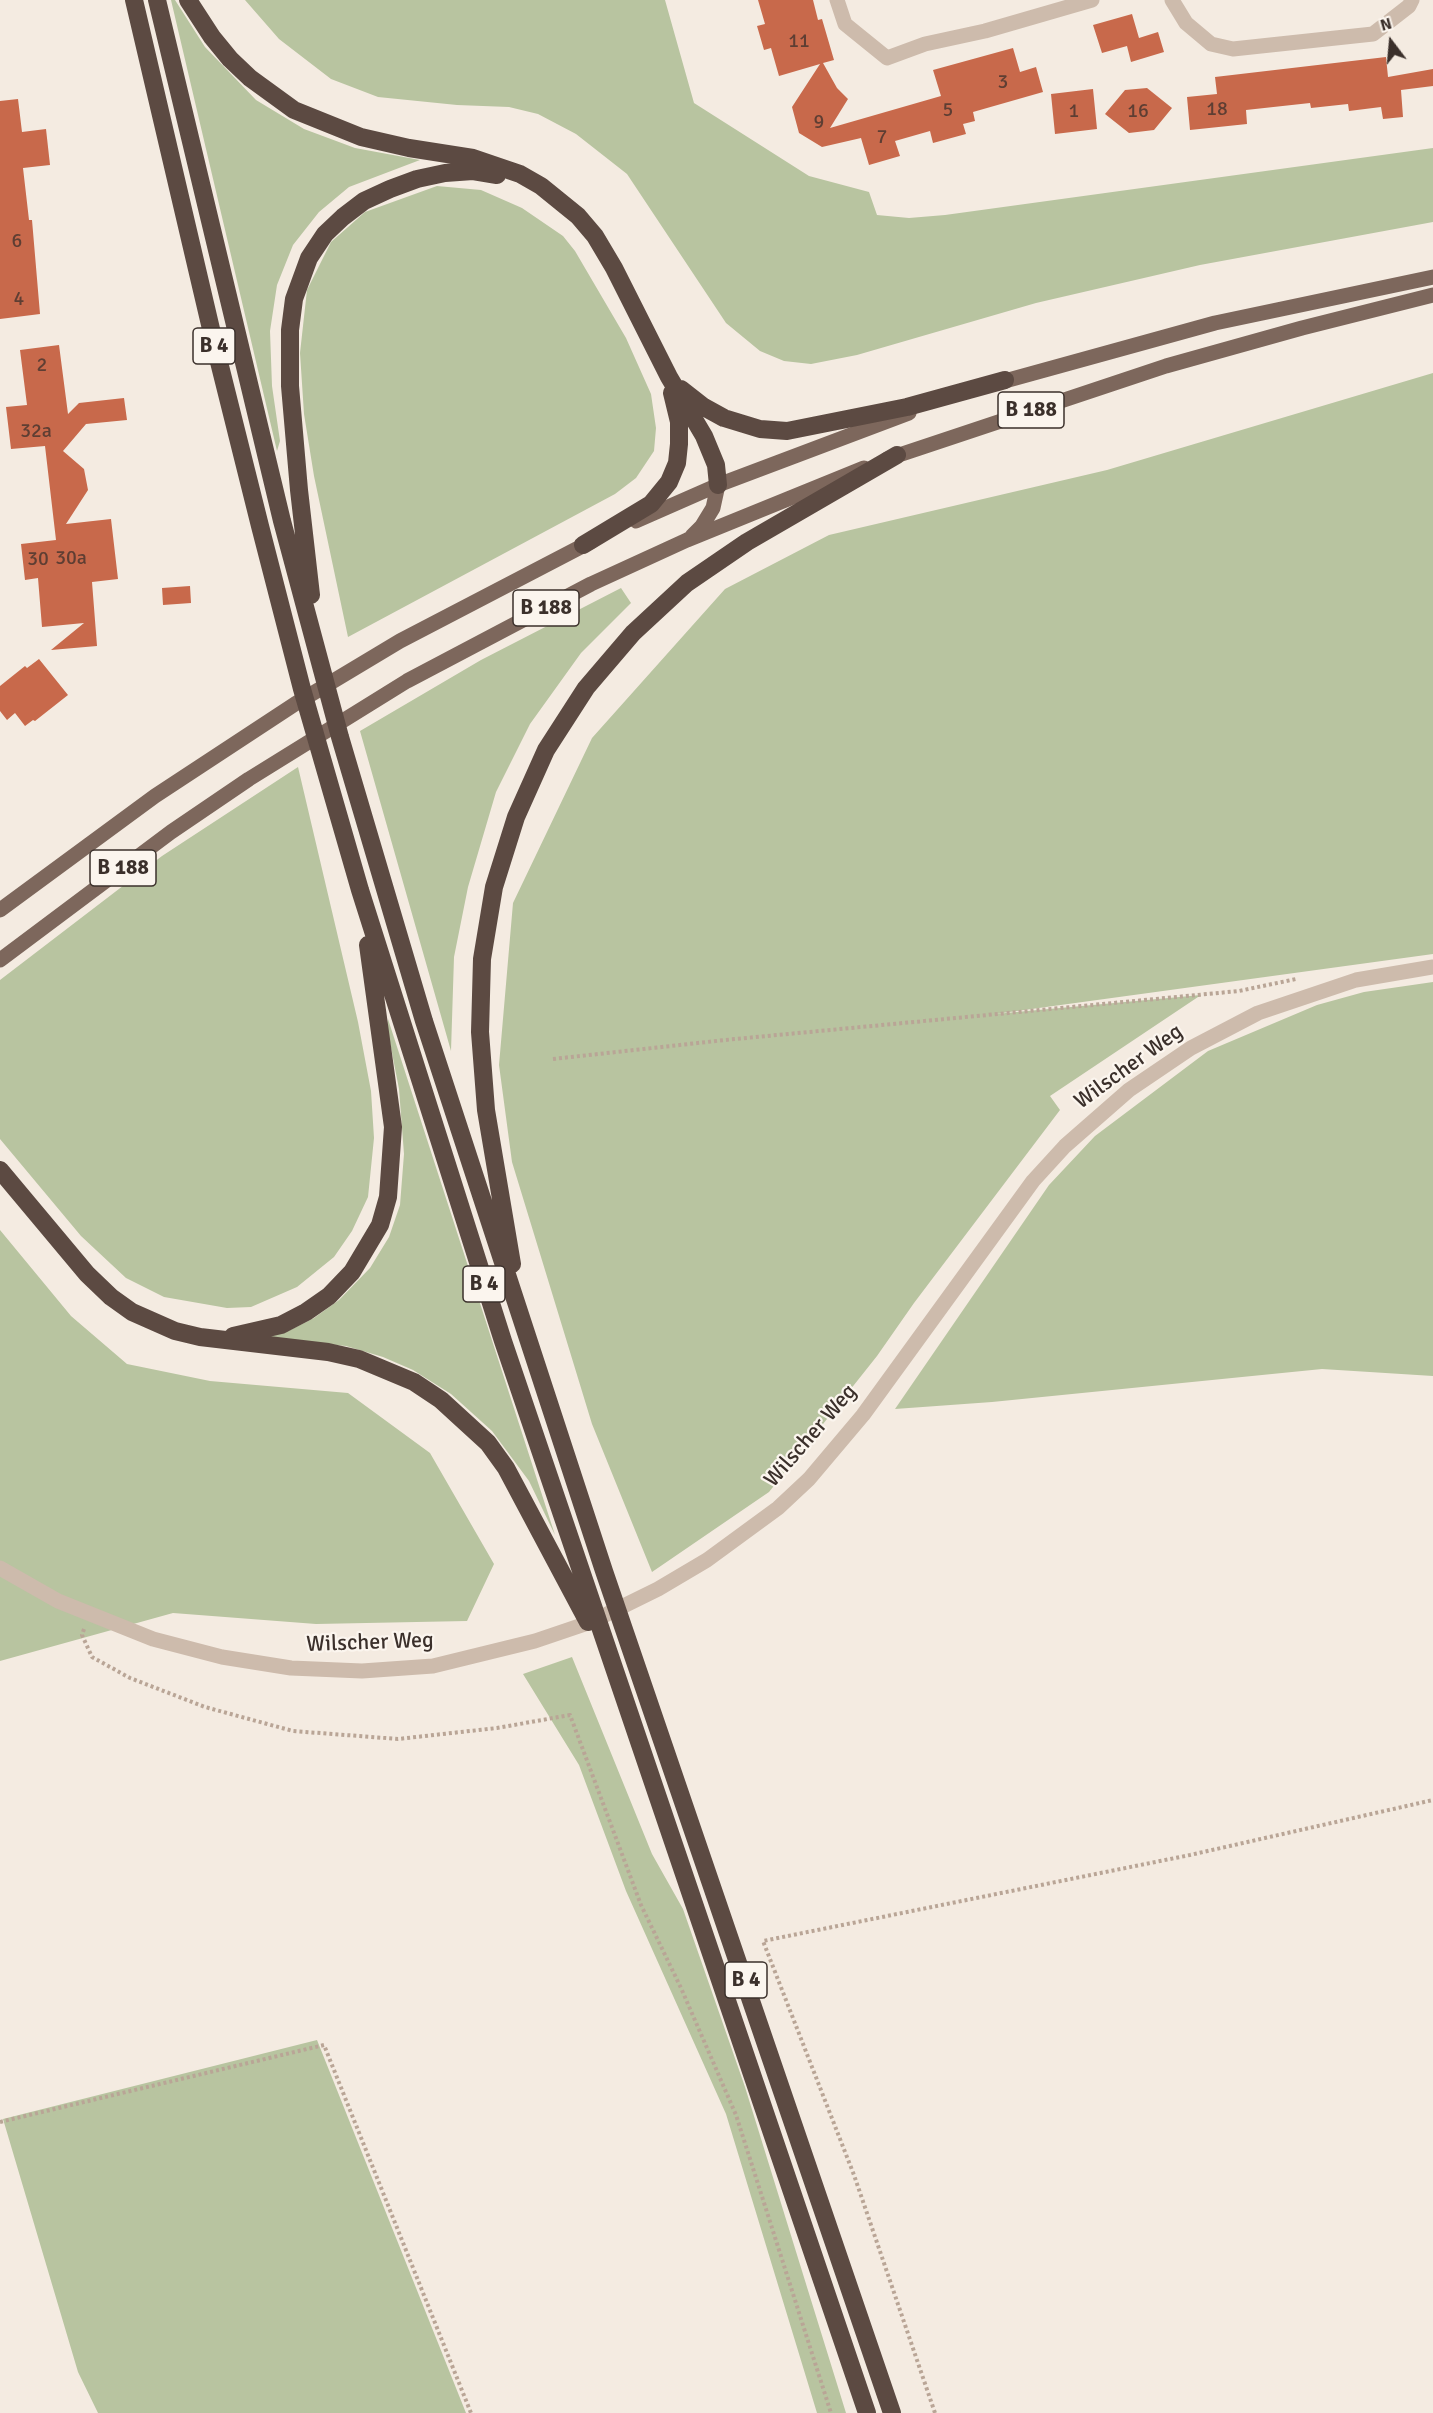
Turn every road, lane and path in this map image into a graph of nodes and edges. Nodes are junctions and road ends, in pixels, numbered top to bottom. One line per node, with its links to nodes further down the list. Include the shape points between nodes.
1 (134, 0): 18 (highway, B 4, via 229,402 302,689)
2 (158, 0): 17 (highway, B 4, via 236,339)
3 (188, 0): 8 (highway, via 230,59 294,110 361,137 500,166 520,174)
4 (837, 0): 5 (street, via 845,24 887,58 925,44)
5 (1092, 0)
6 (1172, 0): 7 (street, via 1186,23 1211,44 1233,49 1373,34)
7 (1412, 0)
8 (559, 200): 11 (highway, via 595,236); 17 (highway, via 526,183 473,171 417,179 364,201 325,234 309,258 294,299 290,386 298,490)
9 (1433, 277): 12 (main road, B 188, via 1226,320)
10 (1433, 295): 13 (main road, B 188, via 1166,366)
11 (669, 377): 12 (highway, via 687,395 724,418 760,429 787,430 907,407); 14 (highway, via 712,452); 16 (highway, via 679,422 677,464 669,482 651,504)
12 (1005, 380): 14 (main road, B 188)
13 (897, 456): 15 (main road, B 188, via 811,487); 25 (highway, via 747,542 687,583 633,633 580,697 546,750 516,817 494,886 482,959 480,1032 486,1110)
14 (718, 485): 15 (main road, via 713,508); 16 (main road, B 188)
15 (687, 540): 20 (main road, B 188, via 581,590 407,681 171,832)
16 (583, 545): 19 (main road, B 188, via 400,640 240,740 136,809)
17 (320, 666): 25 (highway, B 4, via 424,1022)
18 (360, 890): 26 (highway, via 393,1127 389,1188 380,1225 352,1272 329,1296 306,1312 254,1334); 29 (highway, B 4, via 503,1341)
19 (0, 910)
20 (0, 960)
21 (1433, 967): 27 (street, Wilscher Weg, via 1356,980 1258,1013 1191,1048 1128,1090 1033,1180 863,1415 809,1479 746,1534 658,1589 591,1622 467,1659 397,1669 327,1671 256,1664 187,1649 120,1627 58,1600)
22 (1297, 979): 23 (path, via 1239,991)
23 (553, 1059)
24 (0, 1170): 26 (highway, via 111,1297 152,1322)
25 (524, 1334): 35 (highway, B 4)
26 (200, 1337): 29 (highway, via 359,1359 414,1382 441,1400 472,1427 506,1468)
27 (0, 1568)
28 (84, 1627): 33 (path, via 82,1635 92,1657 130,1678 205,1707 293,1731 398,1739 570,1715 642,1905 736,2115)
29 (615, 1675): 34 (highway, B 4)
30 (1433, 1800): 36 (path, via 1190,1855 763,1941 854,2175)
31 (0, 2122): 32 (path, via 324,2045)
32 (471, 2413)
33 (831, 2413)
34 (867, 2413)
35 (892, 2413)
36 (934, 2413)

